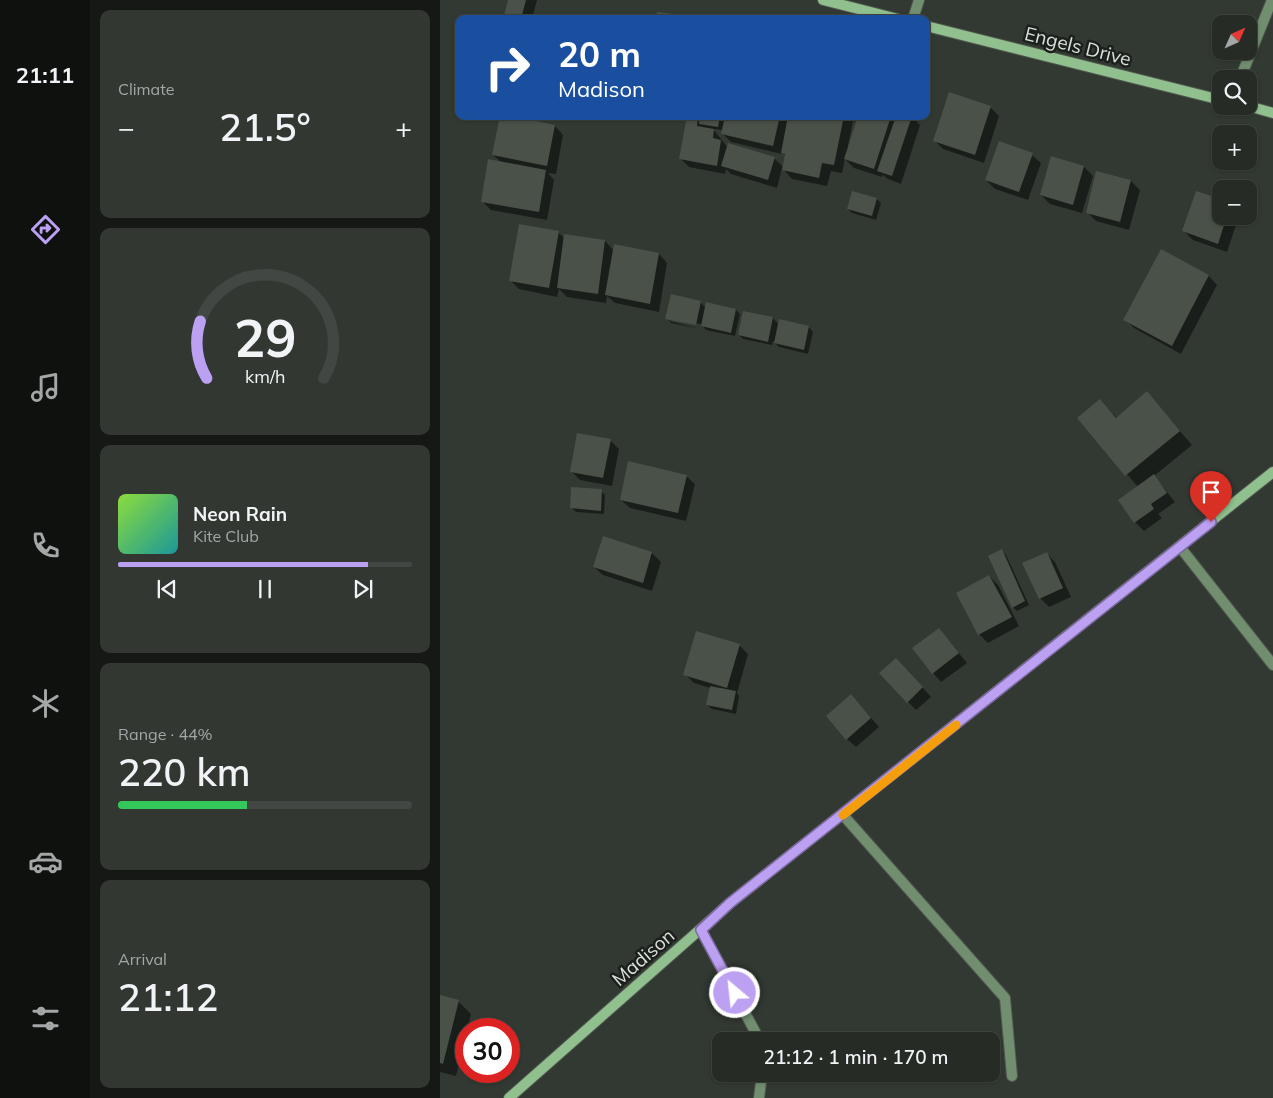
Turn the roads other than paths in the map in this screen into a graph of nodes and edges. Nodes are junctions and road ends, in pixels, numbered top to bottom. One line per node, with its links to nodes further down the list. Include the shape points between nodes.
1 (823, 0): 4 (street)
2 (919, 0): 5 (street)
3 (1272, 0): 7 (street)
4 (882, 15)
5 (914, 15)
6 (930, 27): 8 (street, Engels Drive)
7 (1244, 70)
8 (1212, 98)
9 (1257, 108): 10 (street)
10 (1273, 112)
11 (1273, 472): 12 (street, Madison)
12 (1180, 547): 13 (street); 14 (street, Madison)
13 (1273, 665)
14 (843, 815): 15 (street, Madison, via 730,903); 17 (street, via 1005,998)
15 (701, 930): 16 (street); 19 (street, Madison)
16 (755, 1032)
17 (1012, 1076)
18 (761, 1082): 20 (street)
19 (509, 1098)
20 (759, 1098)

